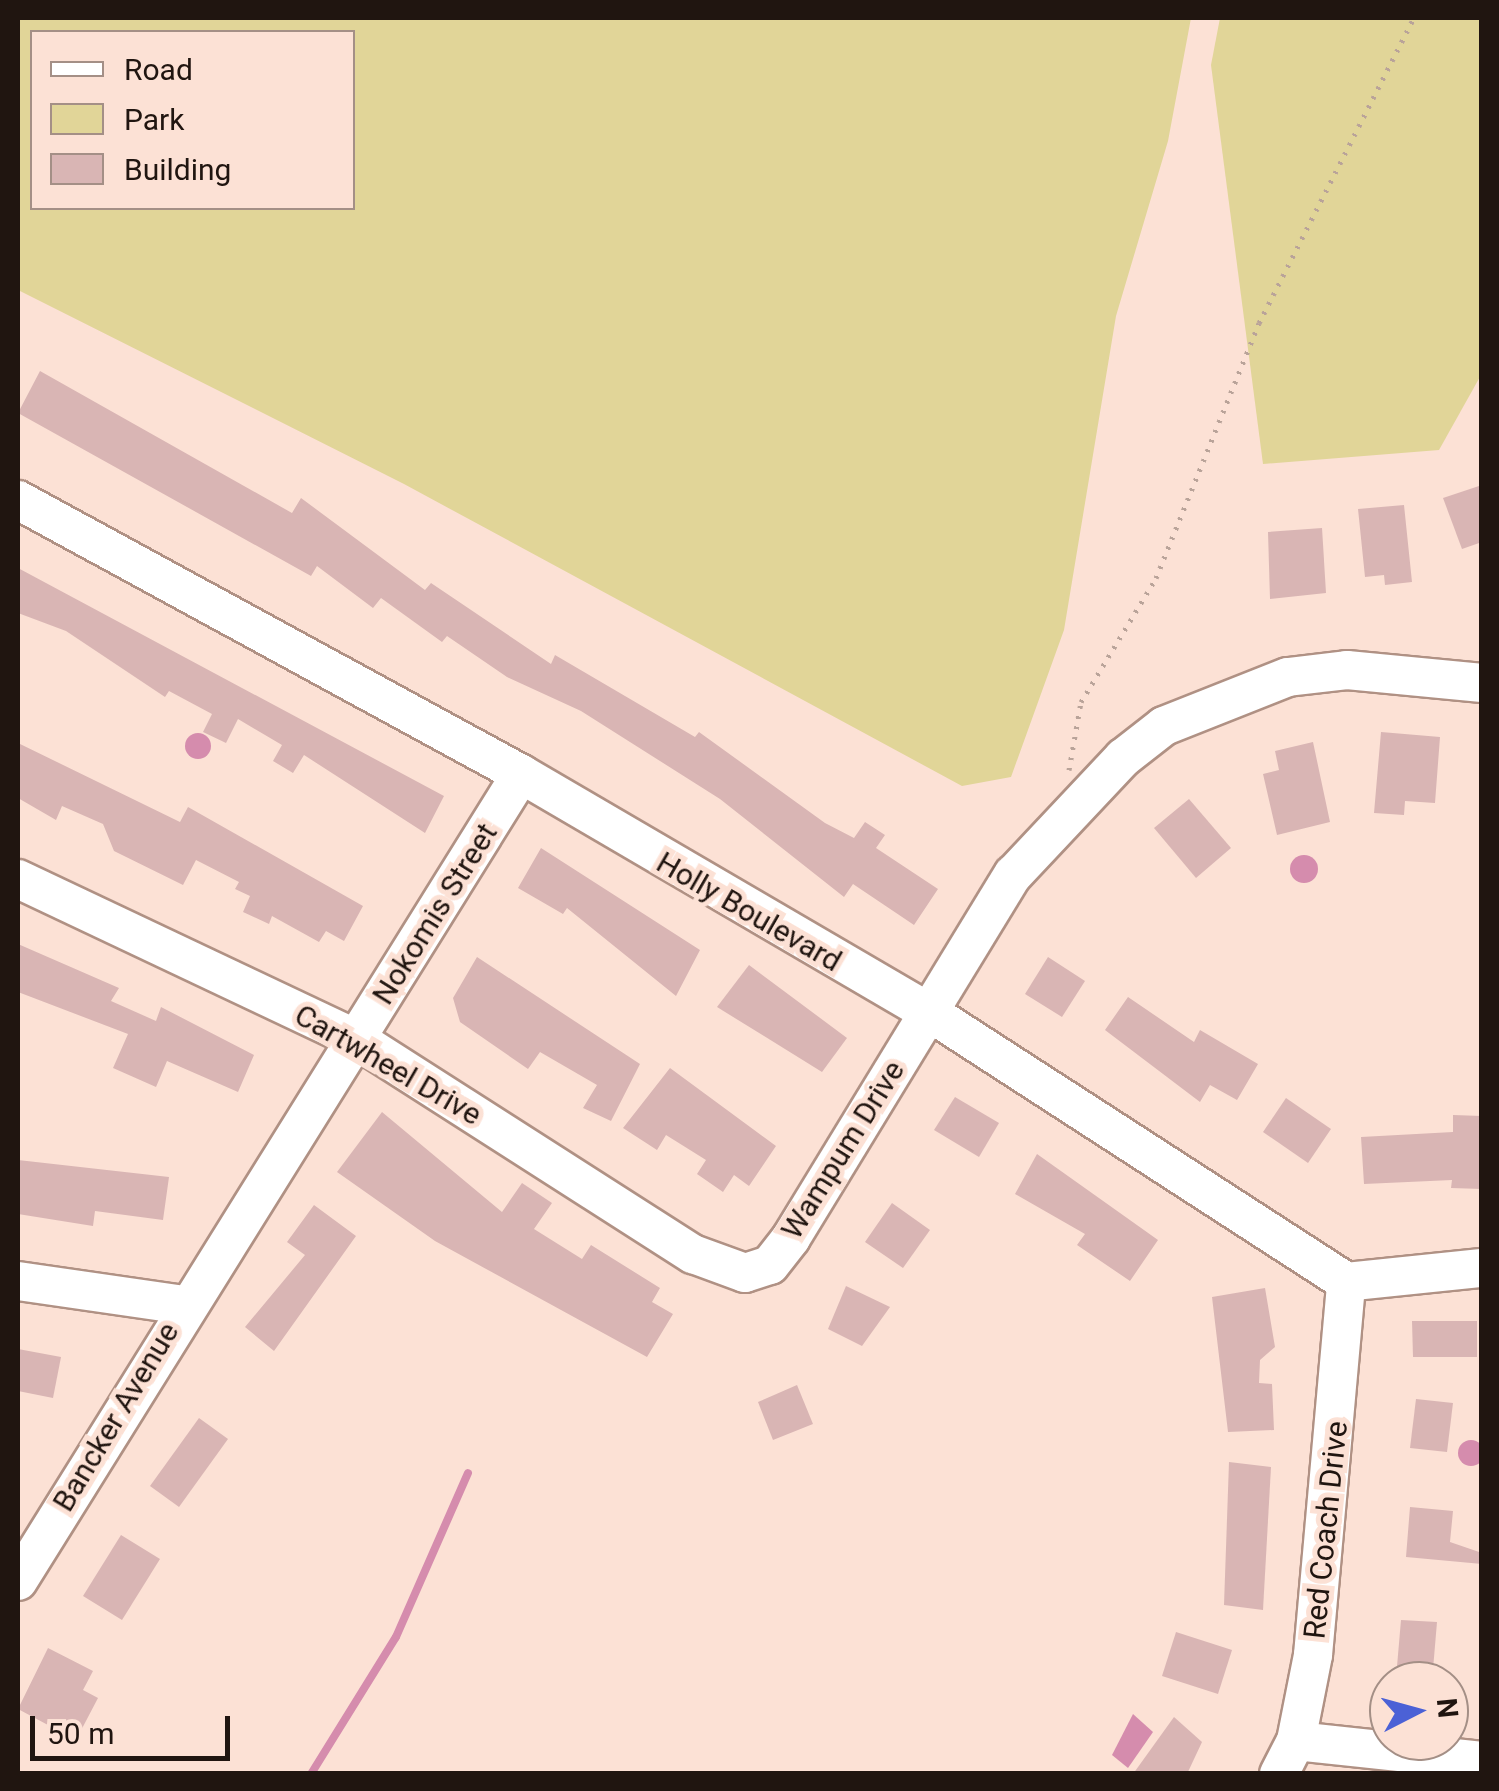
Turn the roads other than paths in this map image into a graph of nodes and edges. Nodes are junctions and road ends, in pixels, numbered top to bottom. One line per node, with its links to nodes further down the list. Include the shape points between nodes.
1 (18, 500): 3 (street, Holly Boulevard)
2 (1482, 683): 5 (street, Wampum Drive, via 1347,670 1288,677 1164,726 1062,814)
3 (521, 774): 5 (street, Holly Boulevard); 6 (street, Nokomis Street)
4 (18, 879): 6 (street, Cartwheel Drive)
5 (929, 1012): 8 (street, Wampum Drive, via 791,1238 770,1265); 10 (street, Holly Boulevard)
6 (358, 1040): 8 (street, Cartwheel Drive, via 693,1254); 11 (street, Nokomis Street)
7 (1482, 1268): 10 (street)
8 (746, 1273)
9 (18, 1281): 11 (street)
10 (1346, 1282): 13 (street, Red Coach Drive, via 1329,1534)
11 (184, 1305): 12 (street, Bancker Avenue)
12 (18, 1580)
13 (1288, 1757): 14 (street)
14 (1482, 1762)

